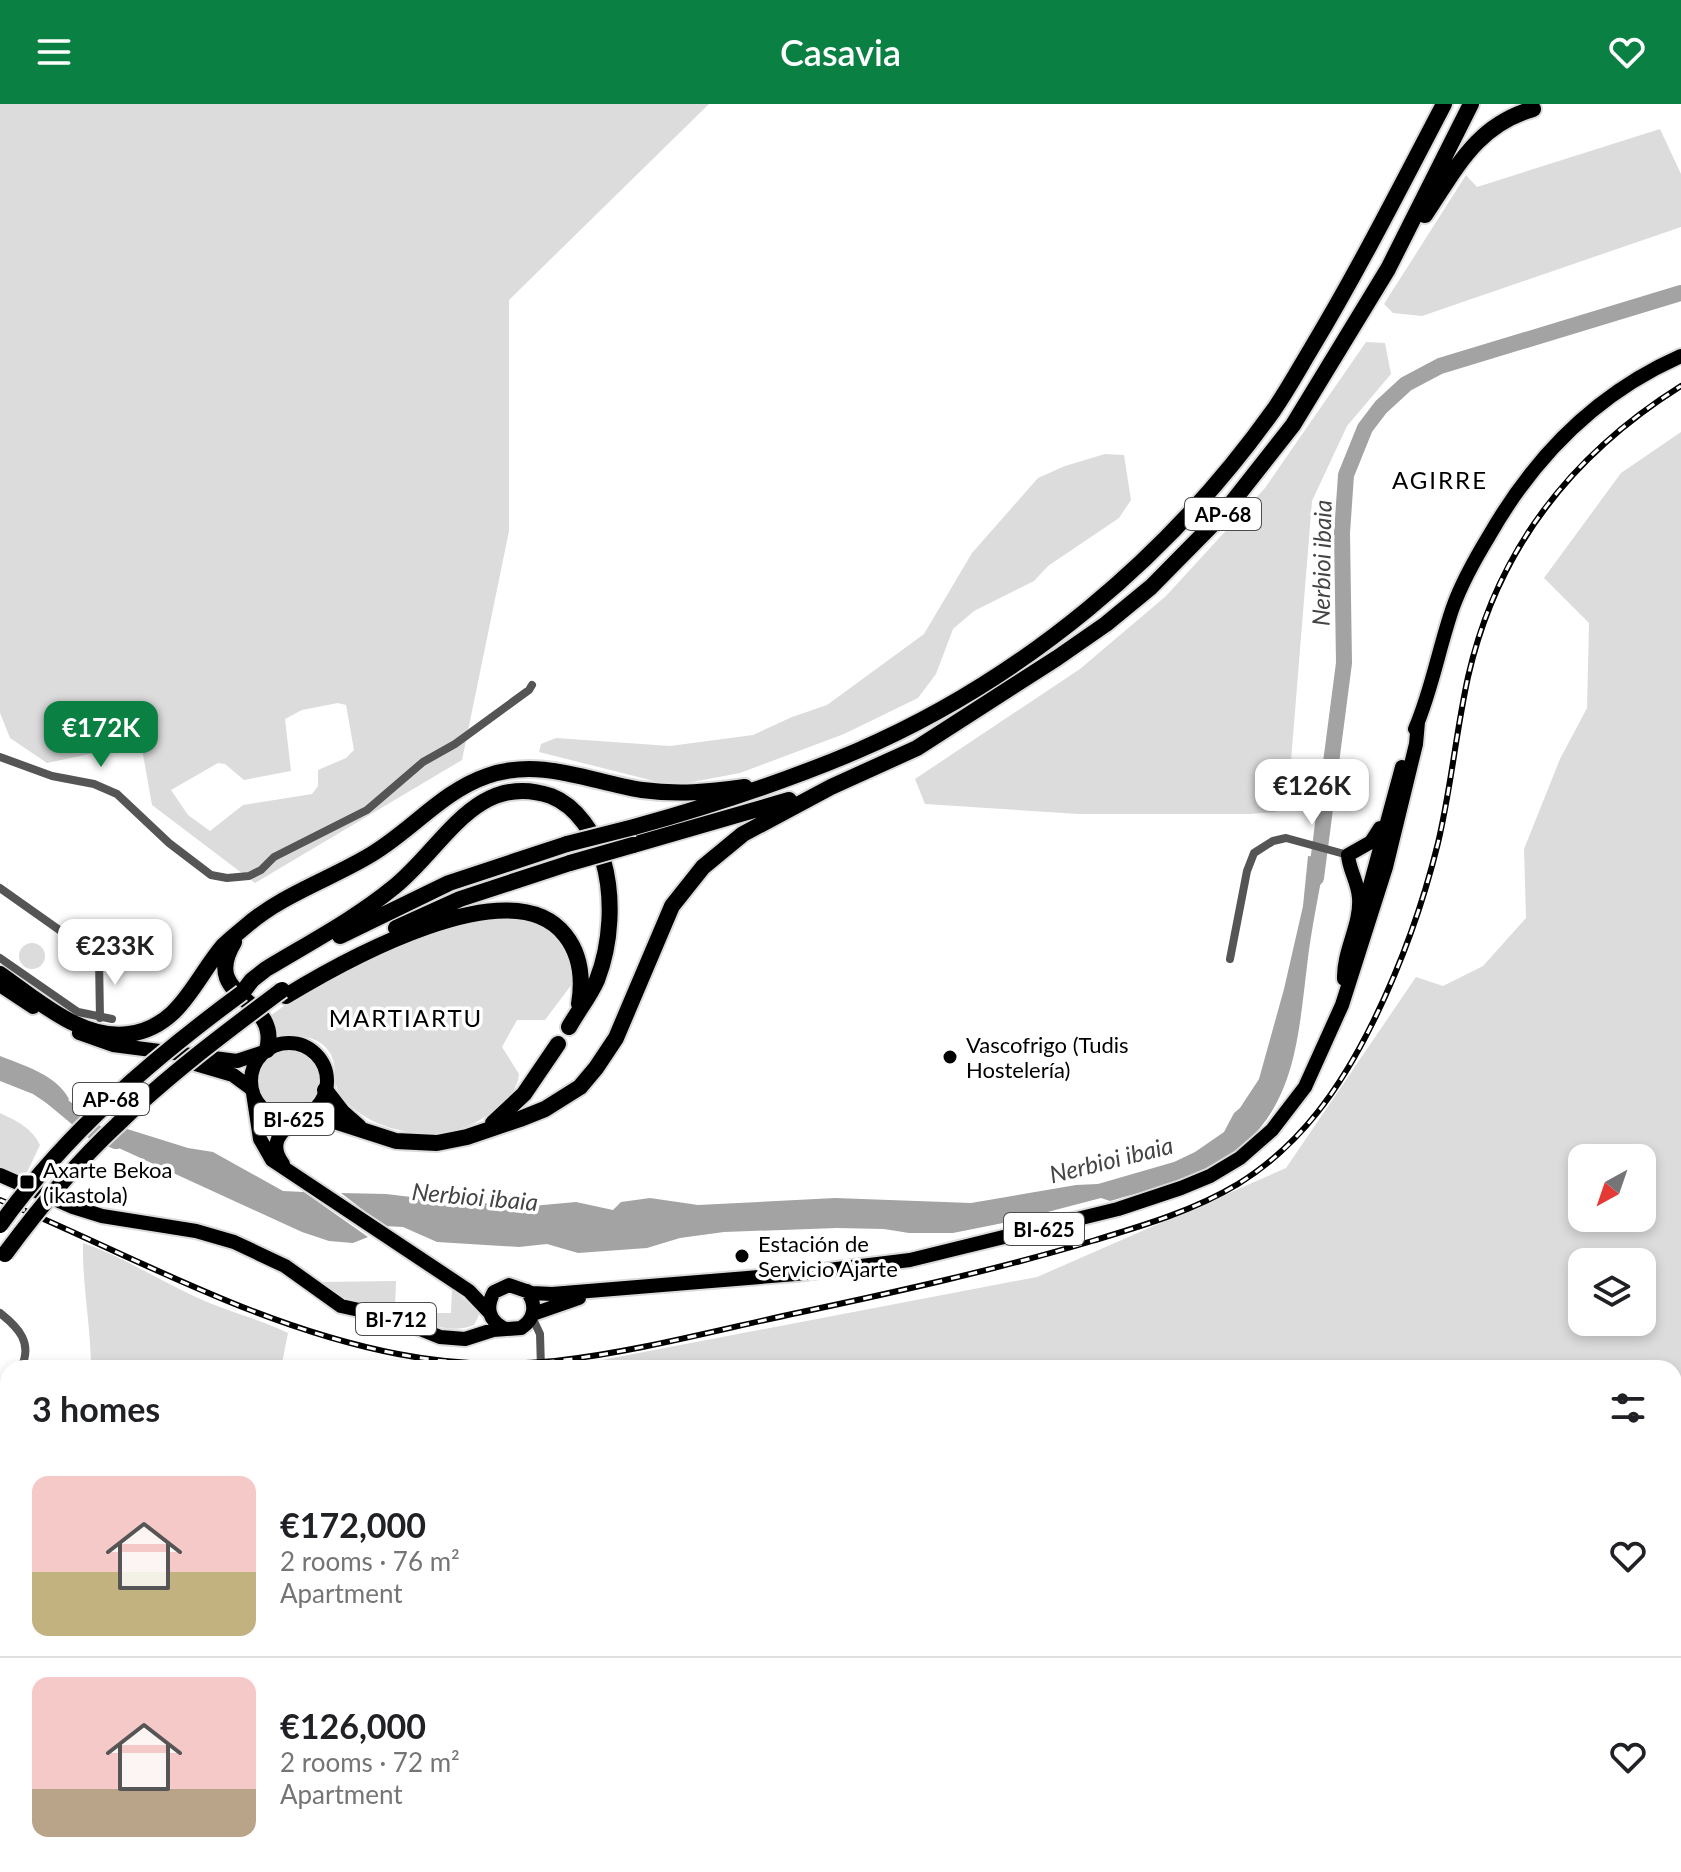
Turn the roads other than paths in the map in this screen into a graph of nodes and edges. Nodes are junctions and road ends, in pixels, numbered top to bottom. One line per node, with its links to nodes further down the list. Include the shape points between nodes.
1 (1432, 104): 5 (highway, via 1415,141)
2 (1444, 104): 5 (highway, AP-68)
3 (1471, 104): 6 (highway, AP-68)
4 (1533, 109): 6 (highway, via 1506,119 1469,148)
5 (1412, 165): 12 (highway, AP-68, via 1346,291 1274,410 1206,496 1137,566 1062,628 973,690 857,751)
6 (1388, 269): 13 (highway, AP-68, via 1293,425 1223,514 1151,587 1106,624 960,723)
7 (1681, 356): 9 (main road, BI-625, via 1605,400 1564,435 1521,485 1462,585)
8 (532, 685): 10 (street, via 413,770 367,810 274,857 249,876 211,875 117,794)
9 (1418, 722): 11 (main road); 14 (main road, BI-625)
10 (0, 757)
11 (1403, 764): 15 (main road, via 1394,776 1376,837); 16 (main road)
12 (778, 782): 19 (highway, via 683,795 552,770 489,775 452,794 371,854 277,904); 25 (highway, AP-68, bridge, via 449,883)
13 (831, 787): 29 (highway, AP-68, bridge, via 460,899 371,939); 40 (highway, via 743,834 694,876 659,933 616,1038 580,1087 545,1109)
14 (1402, 806): 16 (main road); 20 (main road, BI-625)
15 (1353, 852): 16 (main road, via 1368,852); 17 (main road); 23 (street, via 1286,838 1254,853)
16 (1376, 866): 17 (main road, via 1360,874); 20 (main road, via 1379,875); 27 (main road)
17 (1351, 870): 27 (main road, via 1359,898)
18 (0, 888): 22 (street)
19 (241, 930): 26 (highway, via 176,1011 141,1032 118,1035 89,1029); 35 (highway, via 225,972 235,993 263,1017 270,1034)
20 (1363, 945): 30 (main road, BI-625)
21 (0, 958): 31 (street, via 78,1012)
22 (99, 958): 24 (street, via 122,964); 31 (street)
23 (1230, 959)
24 (156, 960)
25 (269, 972): 29 (highway, via 394,888 475,806 507,791 555,797 590,832 604,866 609,906 605,954 596,981 571,1024 579,1008 581,981 574,950 547,919 519,911 476,915 406,934); 43 (highway, AP-68, bridge, via 187,1033 101,1109)
26 (0, 974)
27 (1344, 979): 30 (main road)
28 (0, 985): 34 (main road, BI-625, via 79,1033)
29 (284, 993): 44 (highway, AP-68, bridge, via 232,1028 117,1124)
30 (1337, 1015): 47 (main road, BI-625, via 1305,1087 1272,1130 1227,1166 1181,1188 1059,1225 910,1260)
31 (100, 1018): 32 (street)
32 (112, 1019)
33 (558, 1044): 40 (highway, via 524,1094)
34 (153, 1051): 35 (main road, BI-625, via 237,1061); 37 (main road, BI-625, via 226,1072)
35 (265, 1051): 36 (main road, BI-625, via 283,1044 310,1050 322,1063); 37 (main road, BI-625, via 253,1069)
36 (325, 1090): 38 (main road, BI-625, via 318,1105); 39 (highway)
37 (252, 1091): 38 (main road, BI-625, via 270,1114); 41 (main road, BI-625, via 264,1151)
38 (301, 1117): 39 (highway); 41 (main road, BI-625, via 275,1142 278,1158)
39 (363, 1131): 40 (highway, via 415,1144)
40 (482, 1132)
41 (291, 1173): 45 (main road, BI-625)
42 (0, 1175): 53 (main road, BI-712, via 102,1216 216,1236 285,1266 341,1306 391,1317 440,1337)
43 (0, 1225)
44 (2, 1257)
45 (449, 1279): 46 (main road, BI-625, via 473,1287); 50 (main road, BI-625)
46 (502, 1286): 48 (main road); 50 (main road, via 491,1297)
47 (614, 1290): 48 (main road, BI-625); 51 (main road, BI-625, via 566,1302)
48 (527, 1291): 51 (main road, via 533,1303)
49 (1, 1314): 55 (street, via 24,1336)
50 (490, 1314): 52 (main road); 53 (main road)
51 (528, 1320): 52 (main road); 54 (street); 54 (street, via 540,1334)
52 (505, 1329): 53 (main road)
53 (480, 1335)
54 (540, 1344): 56 (street)
55 (25, 1360)
56 (541, 1360)

